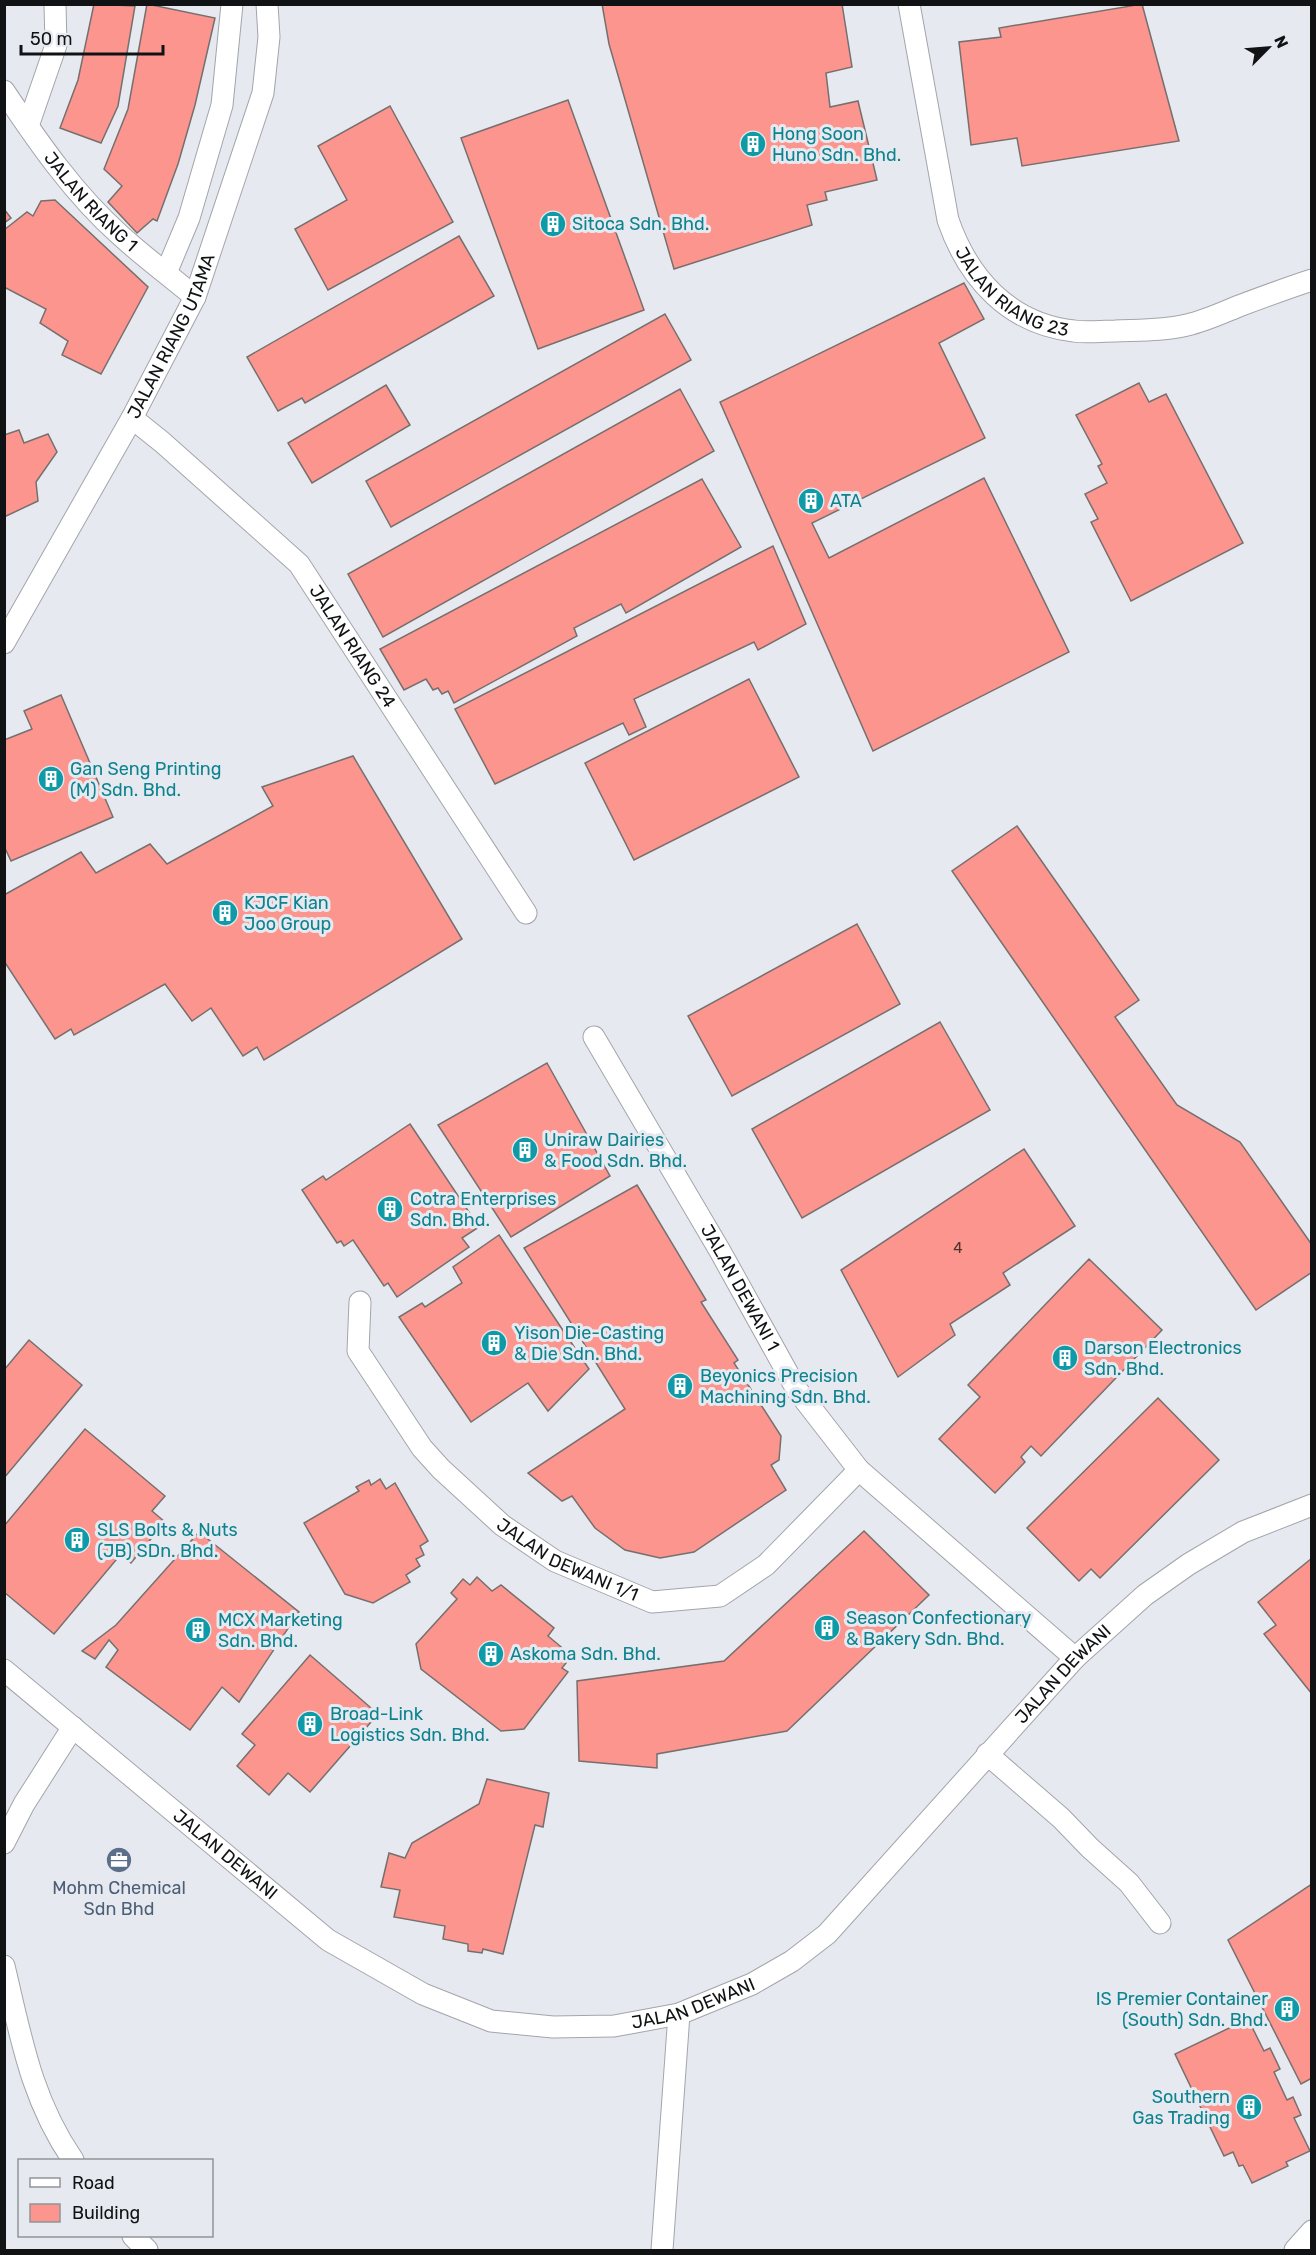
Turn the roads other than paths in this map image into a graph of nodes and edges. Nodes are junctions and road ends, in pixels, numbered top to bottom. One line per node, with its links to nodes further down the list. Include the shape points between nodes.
1 (55, 4): 6 (street, via 56,45)
2 (232, 4): 7 (street, via 222,105 189,218)
3 (267, 4): 9 (street, JALAN RIANG UTAMA, via 269,36 262,93)
4 (909, 4): 8 (street, JALAN RIANG 23, via 948,220 971,270 1005,304 1056,328 1152,331 1188,325)
5 (4, 91): 6 (street, JALAN RIANG 1)
6 (28, 126): 7 (street, JALAN RIANG 1, via 74,188 119,235)
7 (166, 273): 9 (street, JALAN RIANG 1)
8 (1311, 280)
9 (195, 297): 10 (street, JALAN RIANG UTAMA)
10 (132, 418): 11 (street, JALAN RIANG UTAMA); 12 (street, JALAN RIANG 24, via 299,564)
11 (4, 643)
12 (526, 913)
13 (594, 1037): 15 (street, JALAN DEWANI 1, via 797,1390)
14 (360, 1302): 15 (street, JALAN DEWANI 1/1, via 358,1351 422,1448 441,1469 502,1525 555,1561 652,1602 720,1596 766,1565)
15 (859, 1470): 17 (street, JALAN DEWANI 1)
16 (1311, 1505): 17 (street, JALAN DEWANI, via 1243,1532 1189,1564 1145,1595)
17 (1075, 1658): 20 (street, JALAN DEWANI)
18 (4, 1670): 19 (street, JALAN DEWANI)
19 (73, 1727): 21 (street); 24 (street, JALAN DEWANI, via 328,1940 423,1994 491,2021 553,2027 614,2026)
20 (987, 1754): 22 (street, via 1129,1883); 24 (street, JALAN DEWANI, via 827,1934 792,1961 752,1984)
21 (4, 1843)
22 (1160, 1923)
23 (4, 1966): 25 (street, via 29,2071 49,2120)
24 (679, 2014): 29 (street)
25 (72, 2159)
26 (1311, 2231): 30 (street)
27 (135, 2237): 28 (street)
28 (147, 2250)
29 (662, 2250)
30 (1295, 2250)

